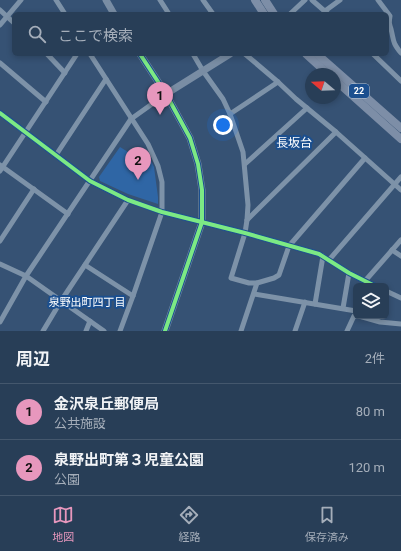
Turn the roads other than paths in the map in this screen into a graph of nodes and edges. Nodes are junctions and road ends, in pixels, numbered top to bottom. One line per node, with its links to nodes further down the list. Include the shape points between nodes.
1 (21, 0): 22 (street)
2 (56, 0): 13 (street)
3 (106, 0): 14 (street)
4 (160, 0): 15 (street)
5 (203, 0): 16 (street)
6 (255, 0): 17 (main road)
7 (265, 0): 18 (main road)
8 (305, 0): 19 (street)
9 (312, 0): 20 (street)
10 (340, 0): 20 (street)
11 (378, 0): 21 (street)
12 (0, 10): 22 (street)
13 (64, 12)
14 (113, 12)
15 (168, 12)
16 (212, 12)
17 (263, 12)
18 (273, 12)
19 (292, 12)
20 (326, 12)
21 (387, 12)
22 (7, 16): 23 (street); 24 (street)
23 (12, 21)
24 (0, 25)
25 (389, 27): 26 (street, via 395,46)
26 (401, 53)
27 (49, 56): 40 (street)
28 (76, 56): 40 (street)
29 (91, 56): 41 (street)
30 (141, 56): 45 (street)
31 (194, 56): 39 (street)
32 (227, 56): 39 (street)
33 (247, 56): 43 (street)
34 (308, 56): 38 (main road)
35 (319, 56): 51 (main road, 22)
36 (375, 56): 42 (street)
37 (0, 63): 46 (street)
38 (321, 68)
39 (203, 70): 45 (street); 49 (street)
40 (65, 73): 46 (street)
41 (106, 79): 50 (street); 55 (street)
42 (401, 81)
43 (278, 82): 47 (street); 49 (street)
44 (341, 85): 54 (main road, 22)
45 (166, 94): 50 (street); 68 (street, via 190,138 198,164 202,190)
46 (46, 102): 53 (street)
47 (307, 108): 52 (street); 57 (street)
48 (0, 113): 53 (street)
49 (230, 114): 57 (street)
50 (131, 119): 60 (street); 65 (street, via 148,144 158,166 162,182)
51 (401, 128)
52 (336, 132): 56 (street); 67 (street)
53 (25, 133): 55 (street); 58 (street)
54 (401, 139)
55 (56, 155): 60 (street)
56 (365, 158): 61 (street); 72 (street)
57 (245, 164): 67 (street)
58 (1, 168): 62 (street)
59 (401, 177): 61 (street)
60 (90, 181): 64 (street); 66 (street)
61 (395, 184): 63 (street); 76 (street)
62 (34, 190): 66 (street); 71 (street)
63 (401, 190)
64 (128, 200): 65 (street); 78 (street)
65 (162, 212): 68 (street); 86 (street)
66 (68, 214): 80 (street)
67 (247, 220): 69 (street)
68 (202, 222): 69 (street); 103 (street)
69 (245, 233): 72 (street); 82 (street, via 231,278)
70 (401, 240): 73 (street)
71 (0, 241)
72 (289, 246): 74 (street); 82 (street, via 279,275)
73 (392, 250): 75 (street); 81 (street)
74 (323, 256): 76 (street); 90 (street)
75 (401, 256)
76 (329, 260): 79 (street)
77 (0, 264): 80 (street)
78 (85, 265): 86 (street); 88 (street)
79 (349, 273): 81 (street); 91 (street)
80 (26, 276): 88 (street); 92 (street)
81 (365, 281): 83 (street)
82 (257, 283): 85 (street)
83 (369, 283)
84 (389, 292): 87 (street)
85 (254, 294): 89 (street); 104 (street)
86 (133, 296): 102 (street)
87 (401, 298)
88 (61, 301): 97 (street); 99 (street)
89 (305, 302): 90 (street); 105 (street)
90 (315, 304): 91 (street)
91 (343, 308): 93 (street)
92 (3, 310): 96 (street)
93 (353, 310)
94 (353, 318): 106 (street)
95 (368, 319): 98 (street)
96 (0, 322)
97 (90, 322): 100 (street); 101 (street)
98 (401, 324)
99 (43, 331)
100 (86, 331)
101 (104, 331)
102 (120, 331)
103 (165, 331)
104 (242, 331)
105 (296, 331)
106 (347, 331)

